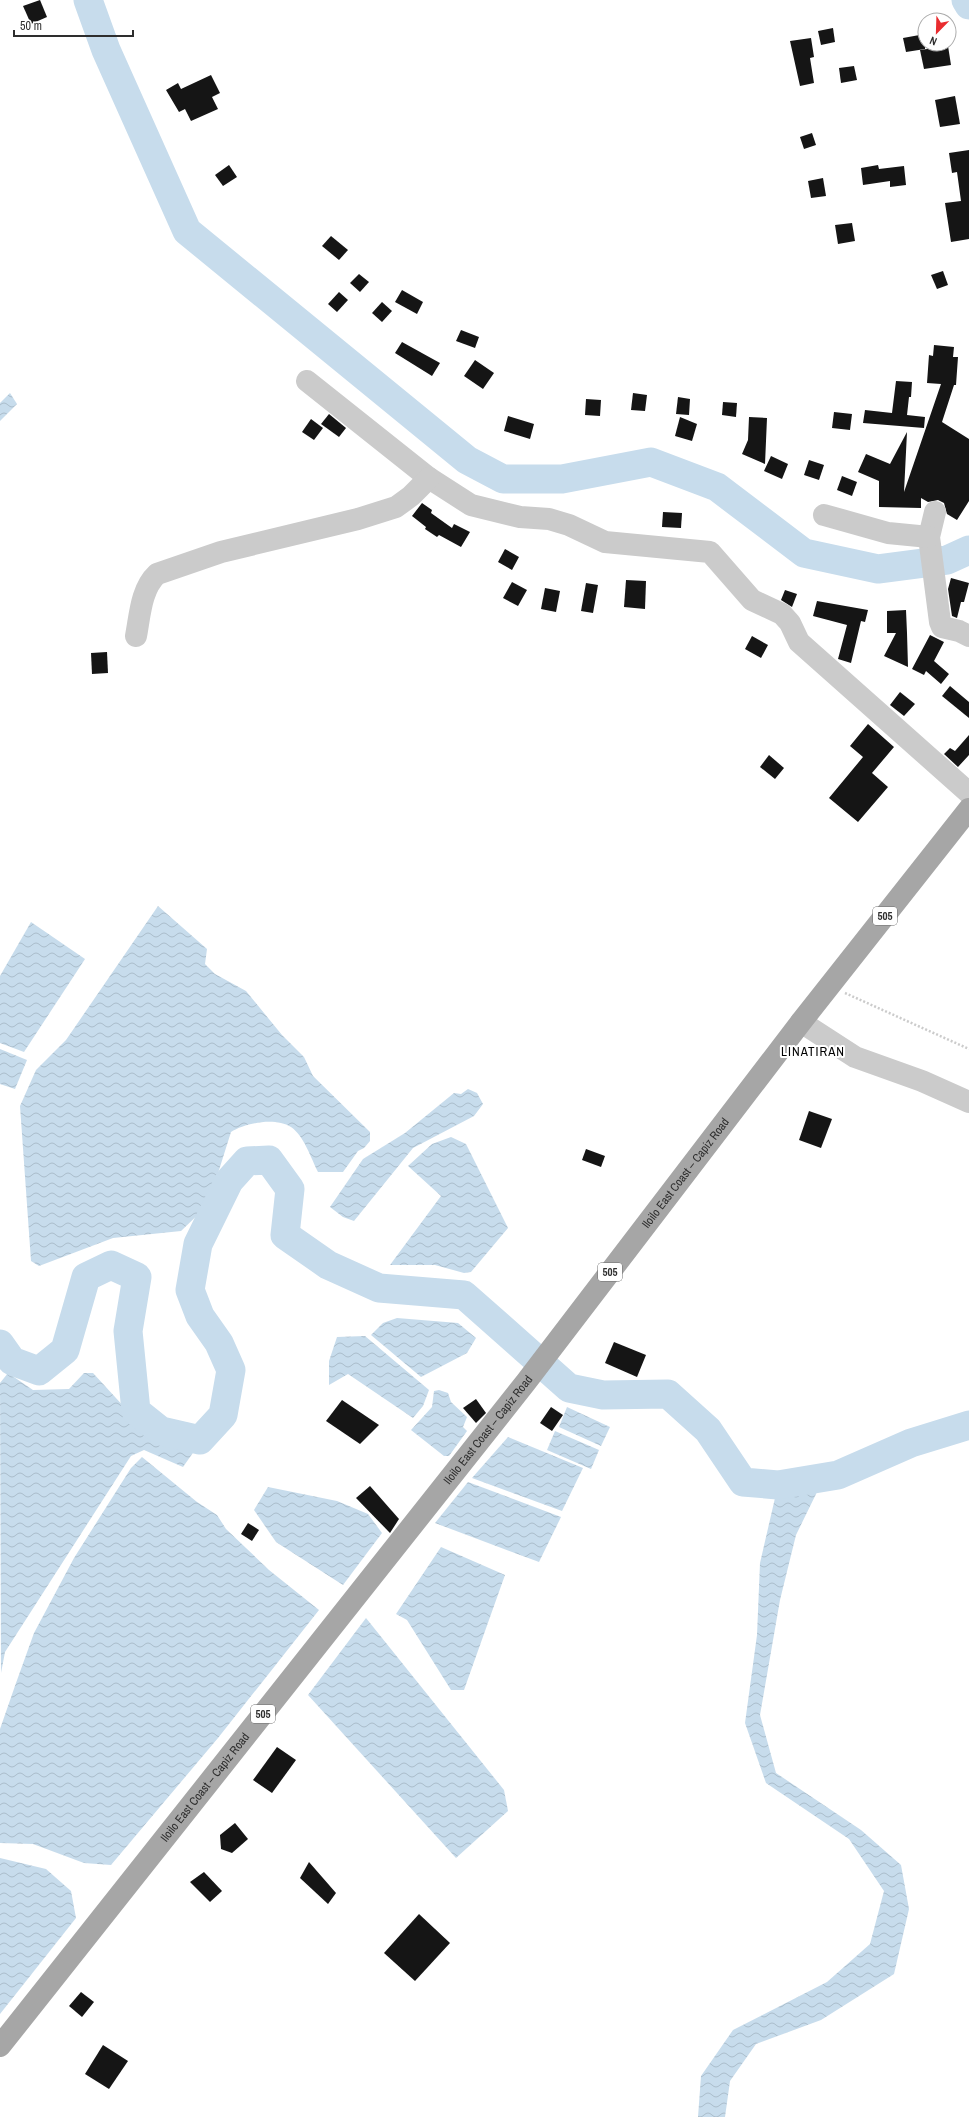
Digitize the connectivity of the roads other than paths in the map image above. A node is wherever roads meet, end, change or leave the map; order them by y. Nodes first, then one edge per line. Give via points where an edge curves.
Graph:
1 (307, 381) dead end
2 (429, 478) junction
3 (935, 512) dead end
4 (824, 515) dead end
5 (930, 547) junction
6 (136, 636) dead end
7 (969, 636) edge
8 (969, 793) edge
9 (969, 809) edge
10 (801, 1022) junction
11 (969, 1102) edge
12 (0, 2046) edge

1 - 2 street
2 - 6 street via 396,507 358,519 221,552 157,574 145,590
2 - 8 street via 471,505 520,517 549,519 569,525 605,542 710,552 752,600 782,614 790,623 799,642
3 - 5 street
4 - 5 street
5 - 7 street via 942,628
9 - 10 main road, Iloilo East Coast – Capiz Road / 505
10 - 11 street via 856,1057 922,1081
10 - 12 main road, Iloilo East Coast – Capiz Road / 505 via 526,1382

